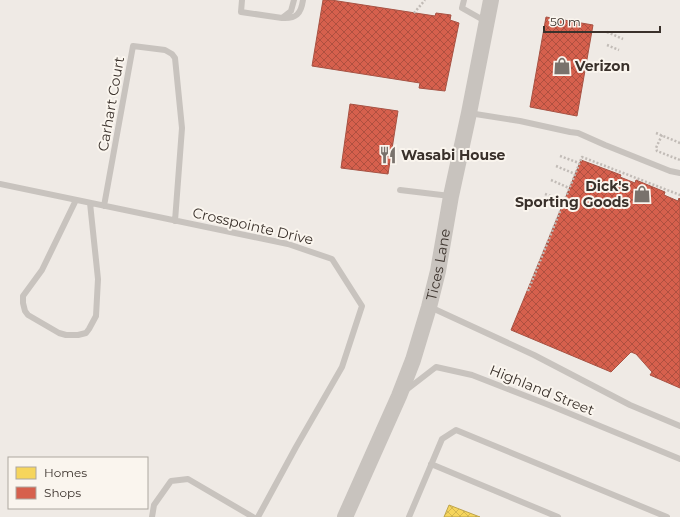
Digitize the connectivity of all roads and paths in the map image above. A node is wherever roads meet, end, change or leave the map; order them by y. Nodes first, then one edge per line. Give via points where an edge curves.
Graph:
1 (242, 0) edge
2 (294, 0) edge
3 (303, 0) edge
4 (425, 0) edge
5 (464, 0) edge
6 (491, 0) edge
7 (414, 13) dead end
8 (282, 18) junction
9 (487, 22) junction
10 (607, 32) dead end
11 (623, 39) dead end
12 (607, 45) dead end
13 (619, 50) dead end
14 (469, 114) junction
15 (656, 134) dead end
16 (662, 136) junction
17 (680, 143) edge
18 (560, 156) dead end
19 (680, 160) edge
20 (579, 163) junction
21 (556, 166) dead end
22 (680, 173) edge
23 (575, 174) junction
24 (551, 180) dead end
25 (0, 184) edge
26 (569, 188) junction
27 (400, 190) dead end
28 (545, 194) dead end
29 (680, 195) edge
30 (451, 196) junction
31 (76, 200) junction
32 (564, 201) junction
33 (90, 203) junction
34 (104, 206) junction
35 (175, 221) junction
36 (528, 291) dead end
37 (429, 307) junction
38 (399, 396) junction
39 (680, 426) edge
40 (680, 459) edge
41 (432, 464) junction
42 (152, 517) edge
43 (253, 517) edge
44 (258, 517) edge
45 (345, 517) edge
46 (409, 517) edge
47 (558, 517) edge
48 (667, 517) edge

1 - 8 lane via 241,12
2 - 8 lane via 291,11
3 - 8 lane via 302,8 297,15
4 - 7 path
5 - 9 lane via 462,8
6 - 9 street, Tices Lane
9 - 14 street, Tices Lane
10 - 11 path
12 - 13 path
14 - 22 lane via 578,133
14 - 30 street, Tices Lane
15 - 16 path
16 - 17 path
16 - 19 path via 657,151
18 - 20 path
20 - 23 path
20 - 29 path via 582,157
21 - 23 path
23 - 26 path
24 - 26 path
25 - 31 lane, Crosspointe Drive
26 - 32 path
27 - 30 lane
28 - 32 path
30 - 37 street, Tices Lane
31 - 33 lane, Crosspointe Drive
31 - 33 lane via 42,270 23,296 22,303 28,315 66,335 86,333 96,316 98,279
32 - 36 path
33 - 34 lane, Crosspointe Drive
34 - 35 lane, Crosspointe Drive
34 - 35 lane, Carhart Court via 134,46 165,50 175,58 182,128
35 - 44 lane, Crosspointe Drive via 288,244 332,259 362,306 342,367
37 - 38 street, Tices Lane
37 - 39 lane via 534,355 630,405
38 - 40 lane, Highland Street via 436,367 472,375
38 - 45 street, Tices Lane
41 - 46 lane
41 - 47 lane
41 - 48 lane via 442,439 456,430
42 - 43 lane via 154,505 171,481 188,479

